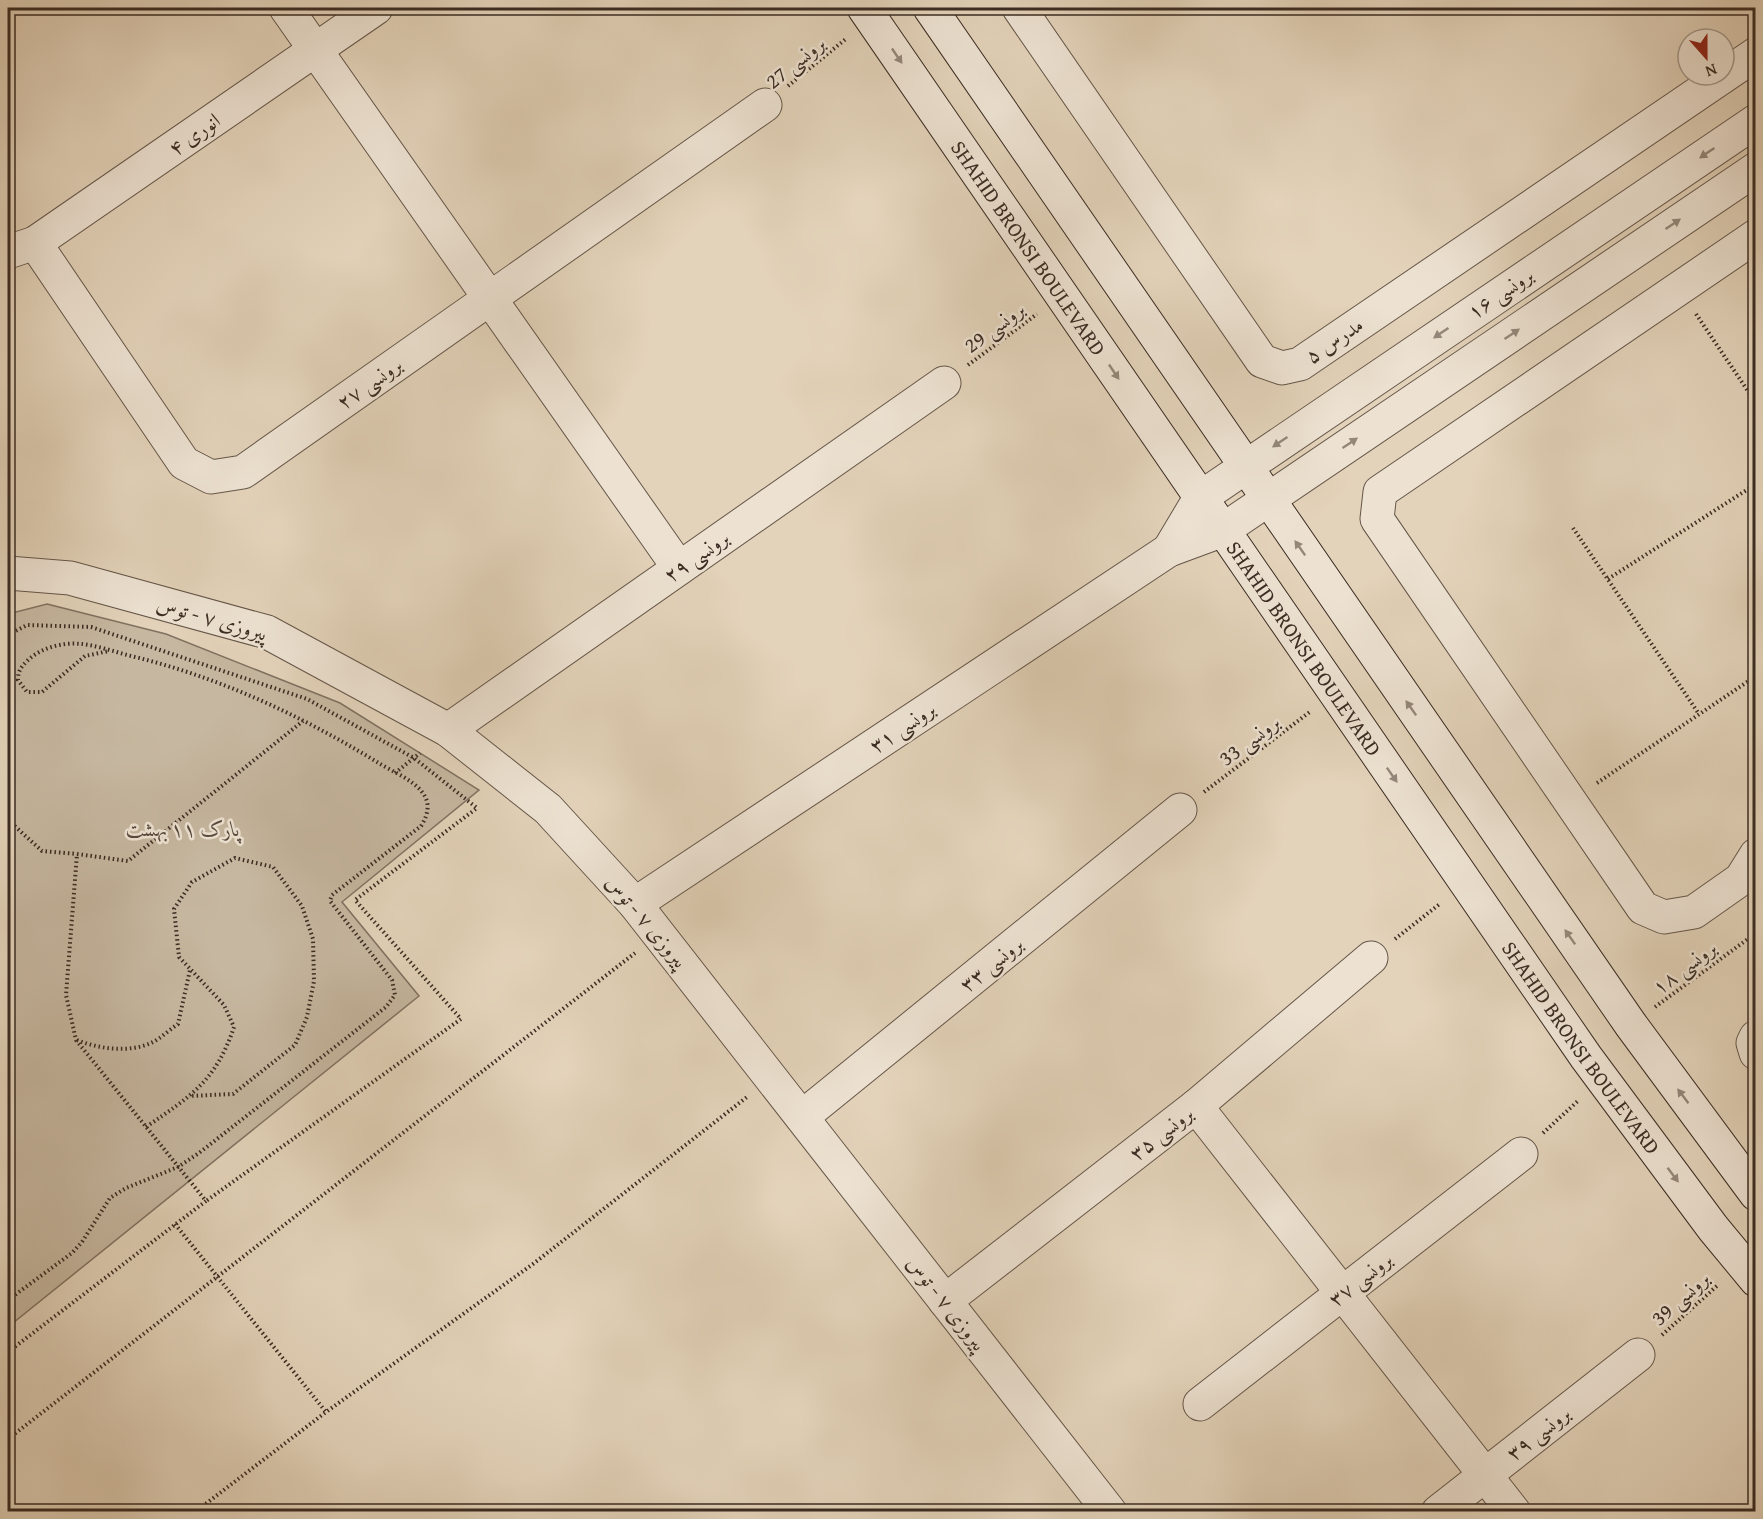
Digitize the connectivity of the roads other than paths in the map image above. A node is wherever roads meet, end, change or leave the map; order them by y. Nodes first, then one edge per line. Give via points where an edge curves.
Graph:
1 (286, 8) edge
2 (376, 8) edge
3 (930, 8) edge
4 (1019, 8) edge
5 (868, 13) edge
6 (315, 49) junction
7 (1755, 54) edge
8 (765, 105) road end
9 (1755, 121) edge
10 (1755, 169) edge
11 (1755, 236) edge
12 (21, 248) edge
13 (489, 297) junction
14 (944, 383) road end
15 (1244, 466) junction
16 (1200, 498) junction
17 (1267, 499) junction
18 (1223, 530) junction
19 (1169, 550) junction
20 (679, 568) junction
21 (8, 573) edge
22 (448, 730) junction
23 (1180, 810) road end
24 (1755, 855) edge
25 (635, 904) junction
26 (1371, 958) road end
27 (1755, 1037) edge
28 (1755, 1053) edge
29 (1196, 1106) junction
30 (802, 1118) junction
31 (1521, 1154) road end
32 (1755, 1194) edge
33 (1749, 1272) edge
34 (1343, 1293) junction
35 (945, 1301) junction
36 (1638, 1355) road end
37 (1200, 1404) dead end
38 (1485, 1474) junction
39 (1110, 1512) edge
40 (1438, 1512) edge
41 (1514, 1512) edge

1 - 6 street
2 - 6 street, انوری ۴
3 - 15 street
4 - 7 street, مدرس ۵ via 1262,361 1282,368 1300,364
5 -> 16 street, SHAHID BRONSI BOULEVARD
6 - 12 street, انوری ۴
6 - 13 street
8 - 13 street, برونسی ۲۷
9 -> 15 street, برونسی ۱۶
17 -> 10 street, برونسی ۱۶
11 - 24 street via 1380,492 1377,519 1643,908 1664,917 1694,912 1741,879
12 - 13 street, برونسی ۲۷ via 184,463 211,477 243,472
13 - 20 street
14 - 20 street, برونسی ۲۹
15 - 16 street, برونسی ۱۶
15 - 17 street
16 - 18 street, SHAHID BRONSI BOULEVARD
16 - 19 street, برونسی ۳۱
17 - 18 street, برونسی ۱۶
32 -> 17 street via 1631,1025
18 - 19 street, برونسی ۳۱
18 -> 33 street, SHAHID BRONSI BOULEVARD via 1602,1079
19 - 25 street, برونسی ۳۱
20 - 22 street, برونسی ۲۹
21 - 22 street, پیروزی ۷ - توس via 70,578 267,632
22 - 25 street, پیروزی ۷ - توس via 548,809
23 - 30 street, برونسی ۳۳
25 - 30 street, پیروزی ۷ - توس
26 - 29 street, برونسی ۳۵
27 - 28 street
29 - 34 street
29 - 35 street, برونسی ۳۵
30 - 35 street, پیروزی ۷ - توس
31 - 34 street, برونسی ۳۷
34 - 37 street, برونسی ۳۷
34 - 38 street
35 - 39 street, پیروزی ۷ - توس
36 - 38 street, برونسی ۳۹
38 - 40 street, برونسی ۳۹
38 - 41 street

